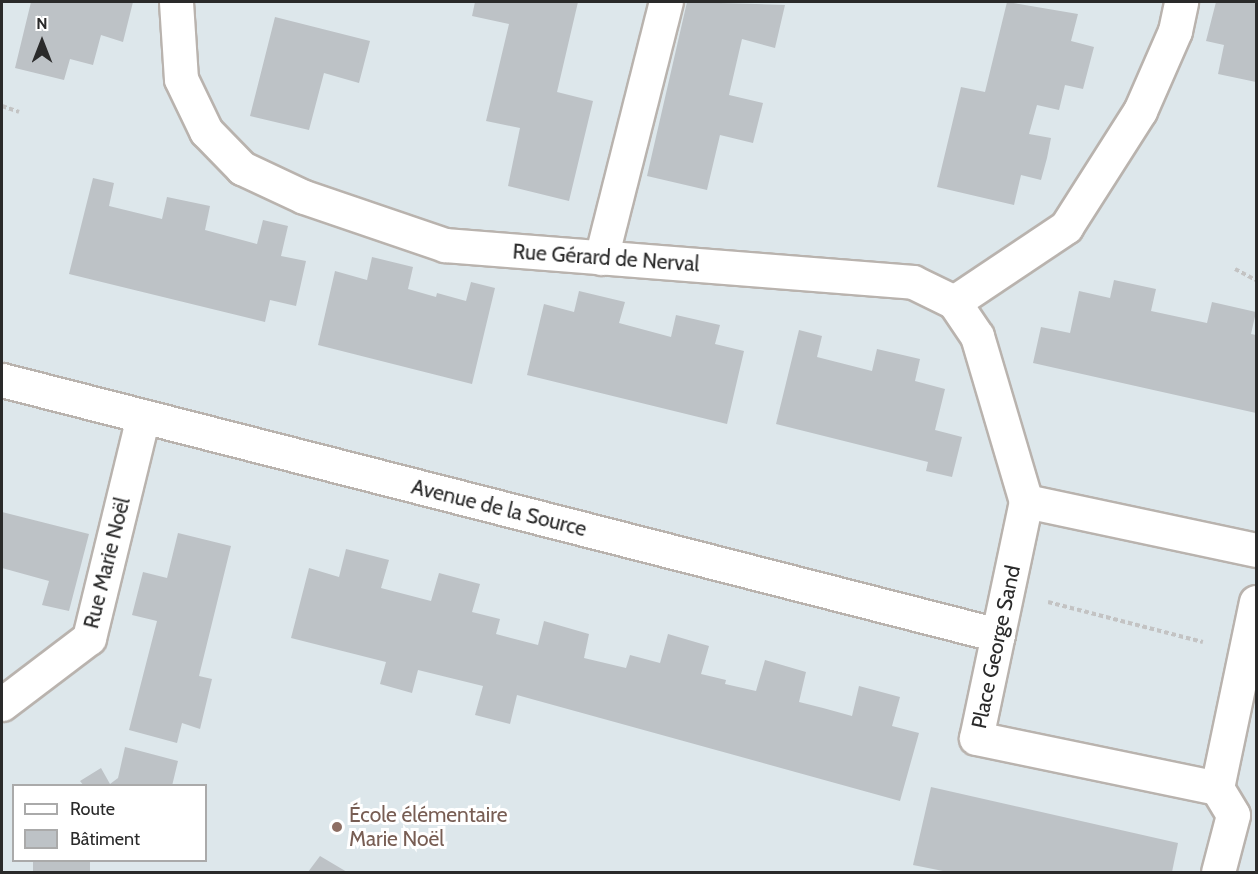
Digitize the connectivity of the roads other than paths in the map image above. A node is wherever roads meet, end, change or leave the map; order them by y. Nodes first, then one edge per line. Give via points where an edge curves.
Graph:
1 (176, 2) edge
2 (666, 2) edge
3 (1181, 2) edge
4 (601, 258) junction
5 (954, 302) junction
6 (2, 380) edge
7 (143, 417) junction
8 (1026, 501) junction
9 (1257, 550) edge
10 (1257, 602) edge
11 (998, 635) junction
12 (2, 704) edge
13 (1216, 788) junction
14 (1218, 873) edge

1 - 4 street, Rue Gérard de Nerval via 181,79 206,131 242,168 304,197 445,245
2 - 4 street
3 - 5 street via 1175,31 1140,111 1066,227
4 - 5 street, Rue Gérard de Nerval via 913,282
5 - 8 street, Rue Gérard de Nerval via 977,336
6 - 7 street, Avenue de la Source
7 - 11 street, Avenue de la Source
7 - 12 street, Rue Marie Noël via 88,638
8 - 9 street
8 - 11 street, Place George Sand
10 - 13 street
11 - 13 street, Place George Sand via 976,738
13 - 14 street via 1233,815

